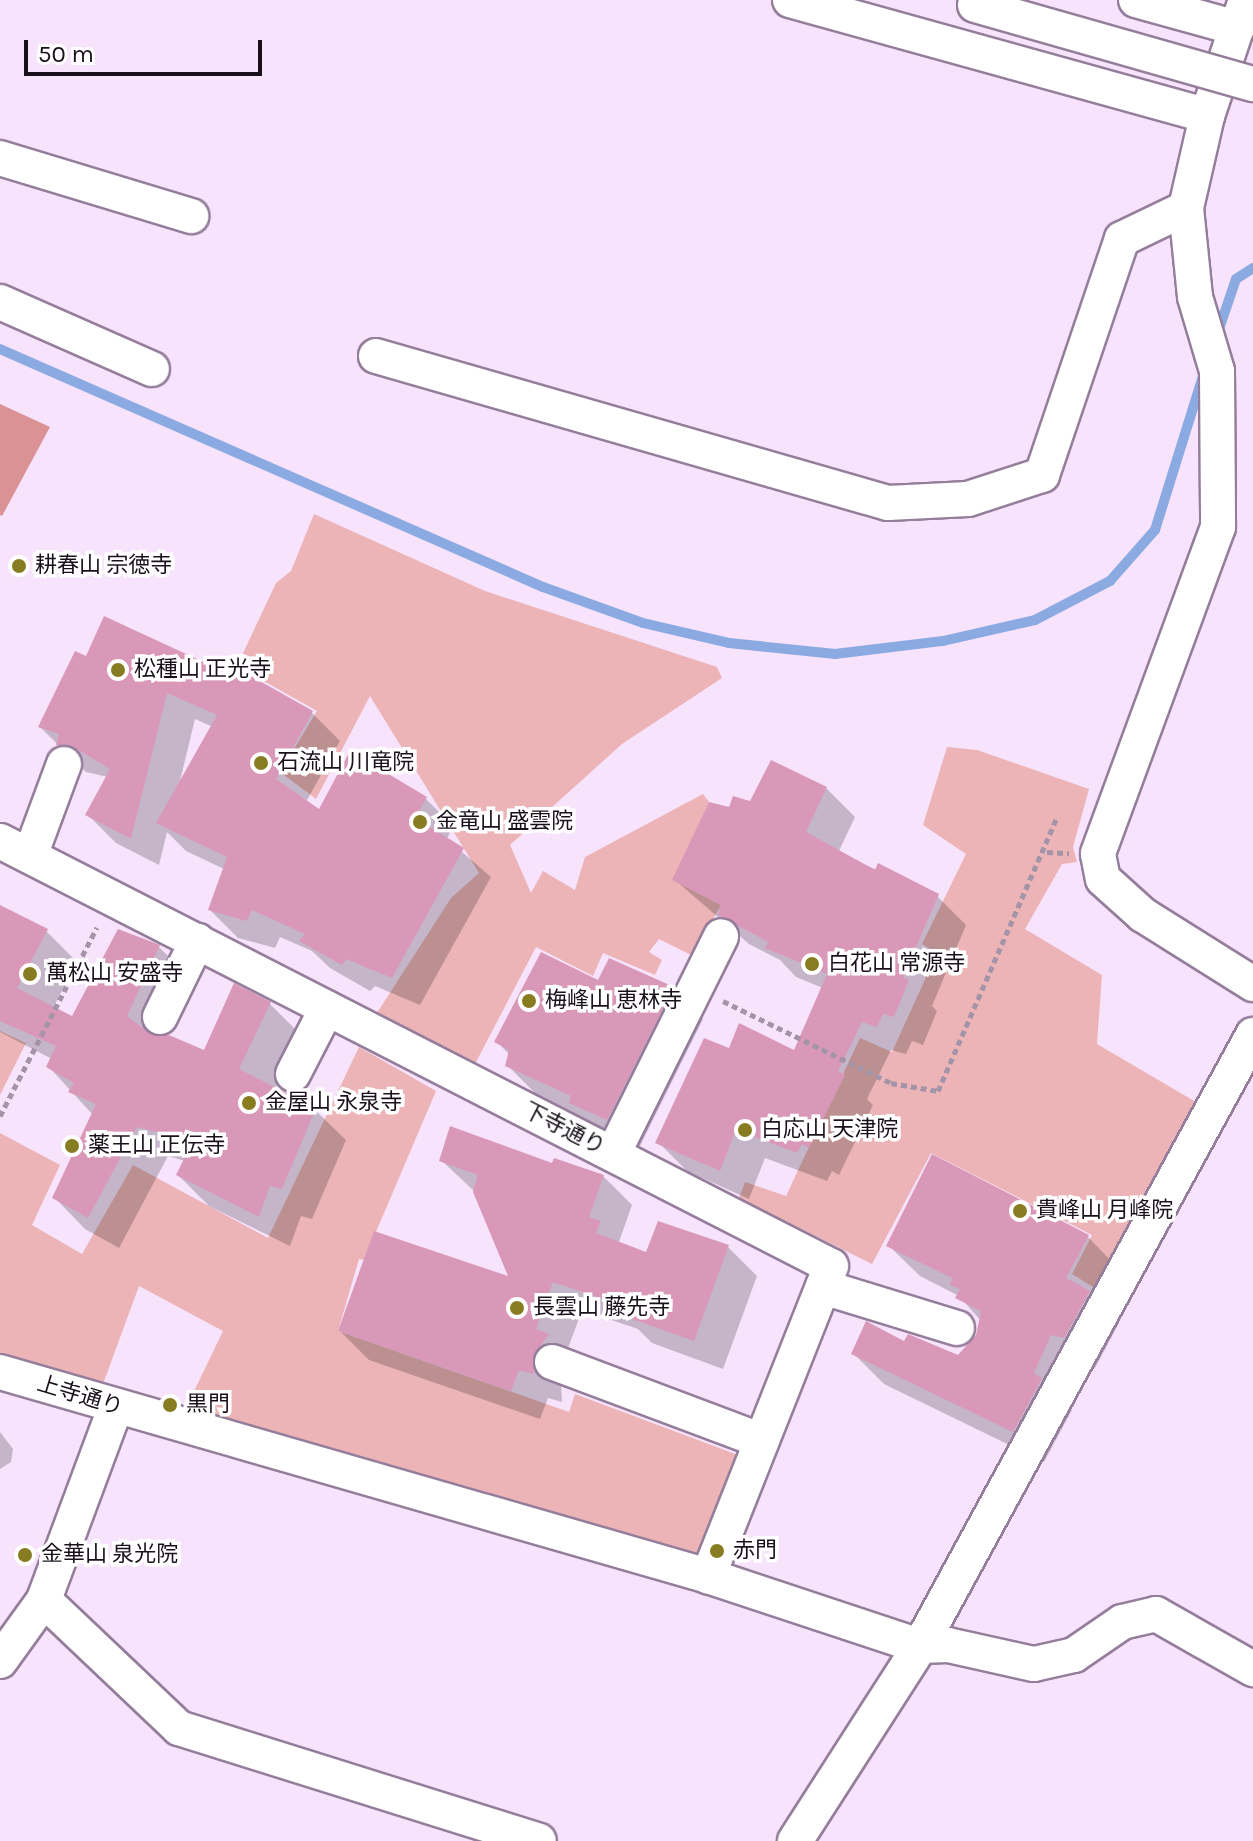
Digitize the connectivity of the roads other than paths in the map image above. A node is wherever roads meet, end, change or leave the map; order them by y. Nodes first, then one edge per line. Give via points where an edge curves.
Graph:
1 (790, 0) edge
2 (1136, 0) edge
3 (966, 3) edge
4 (1242, 14) edge
5 (1253, 84) edge
6 (1207, 116) junction
7 (0, 158) edge
8 (1186, 208) junction
9 (191, 216) dead end
10 (0, 302) edge
11 (376, 356) dead end
12 (152, 369) dead end
13 (64, 764) dead end
14 (0, 841) edge
15 (30, 856) junction
16 (721, 936) dead end
17 (197, 941) junction
18 (1253, 984) edge
19 (327, 1008) junction
20 (160, 1017) dead end
21 (1253, 1035) edge
22 (293, 1074) dead end
23 (613, 1154) junction
24 (823, 1287) junction
25 (957, 1328) dead end
26 (552, 1362) dead end
27 (0, 1372) edge
28 (116, 1406) junction
29 (762, 1441) junction
30 (708, 1576) junction
31 (44, 1600) junction
32 (920, 1646) junction
33 (0, 1661) edge
34 (1253, 1669) edge
35 (542, 1840) edge
36 (795, 1841) edge

1 - 6 street
2 - 4 street
3 - 5 street, bridge
4 - 6 street
6 - 8 street
7 - 9 street
8 - 11 street via 1122,239 1042,475 968,499 888,503
8 - 18 street via 1203,324 1217,371 1218,527 1098,854 1103,879 1143,915
10 - 12 street
13 - 15 street
14 - 15 street, 下寺通り
15 - 17 street, 下寺通り
16 - 23 street
17 - 19 street, 下寺通り
17 - 20 street
19 - 22 street
19 - 23 street, 下寺通り
21 - 32 street
23 - 24 street, 下寺通り via 831,1266
24 - 25 street
24 - 29 street
26 - 29 street
27 - 28 street, 上寺通り
28 - 30 street, 上寺通り
28 - 31 street
29 - 30 street
30 - 32 street, 上寺通り
31 - 33 street
31 - 35 street via 179,1728
32 - 34 street, 上寺通り via 948,1645 1034,1664 1074,1655 1122,1622 1156,1614
32 - 36 street

